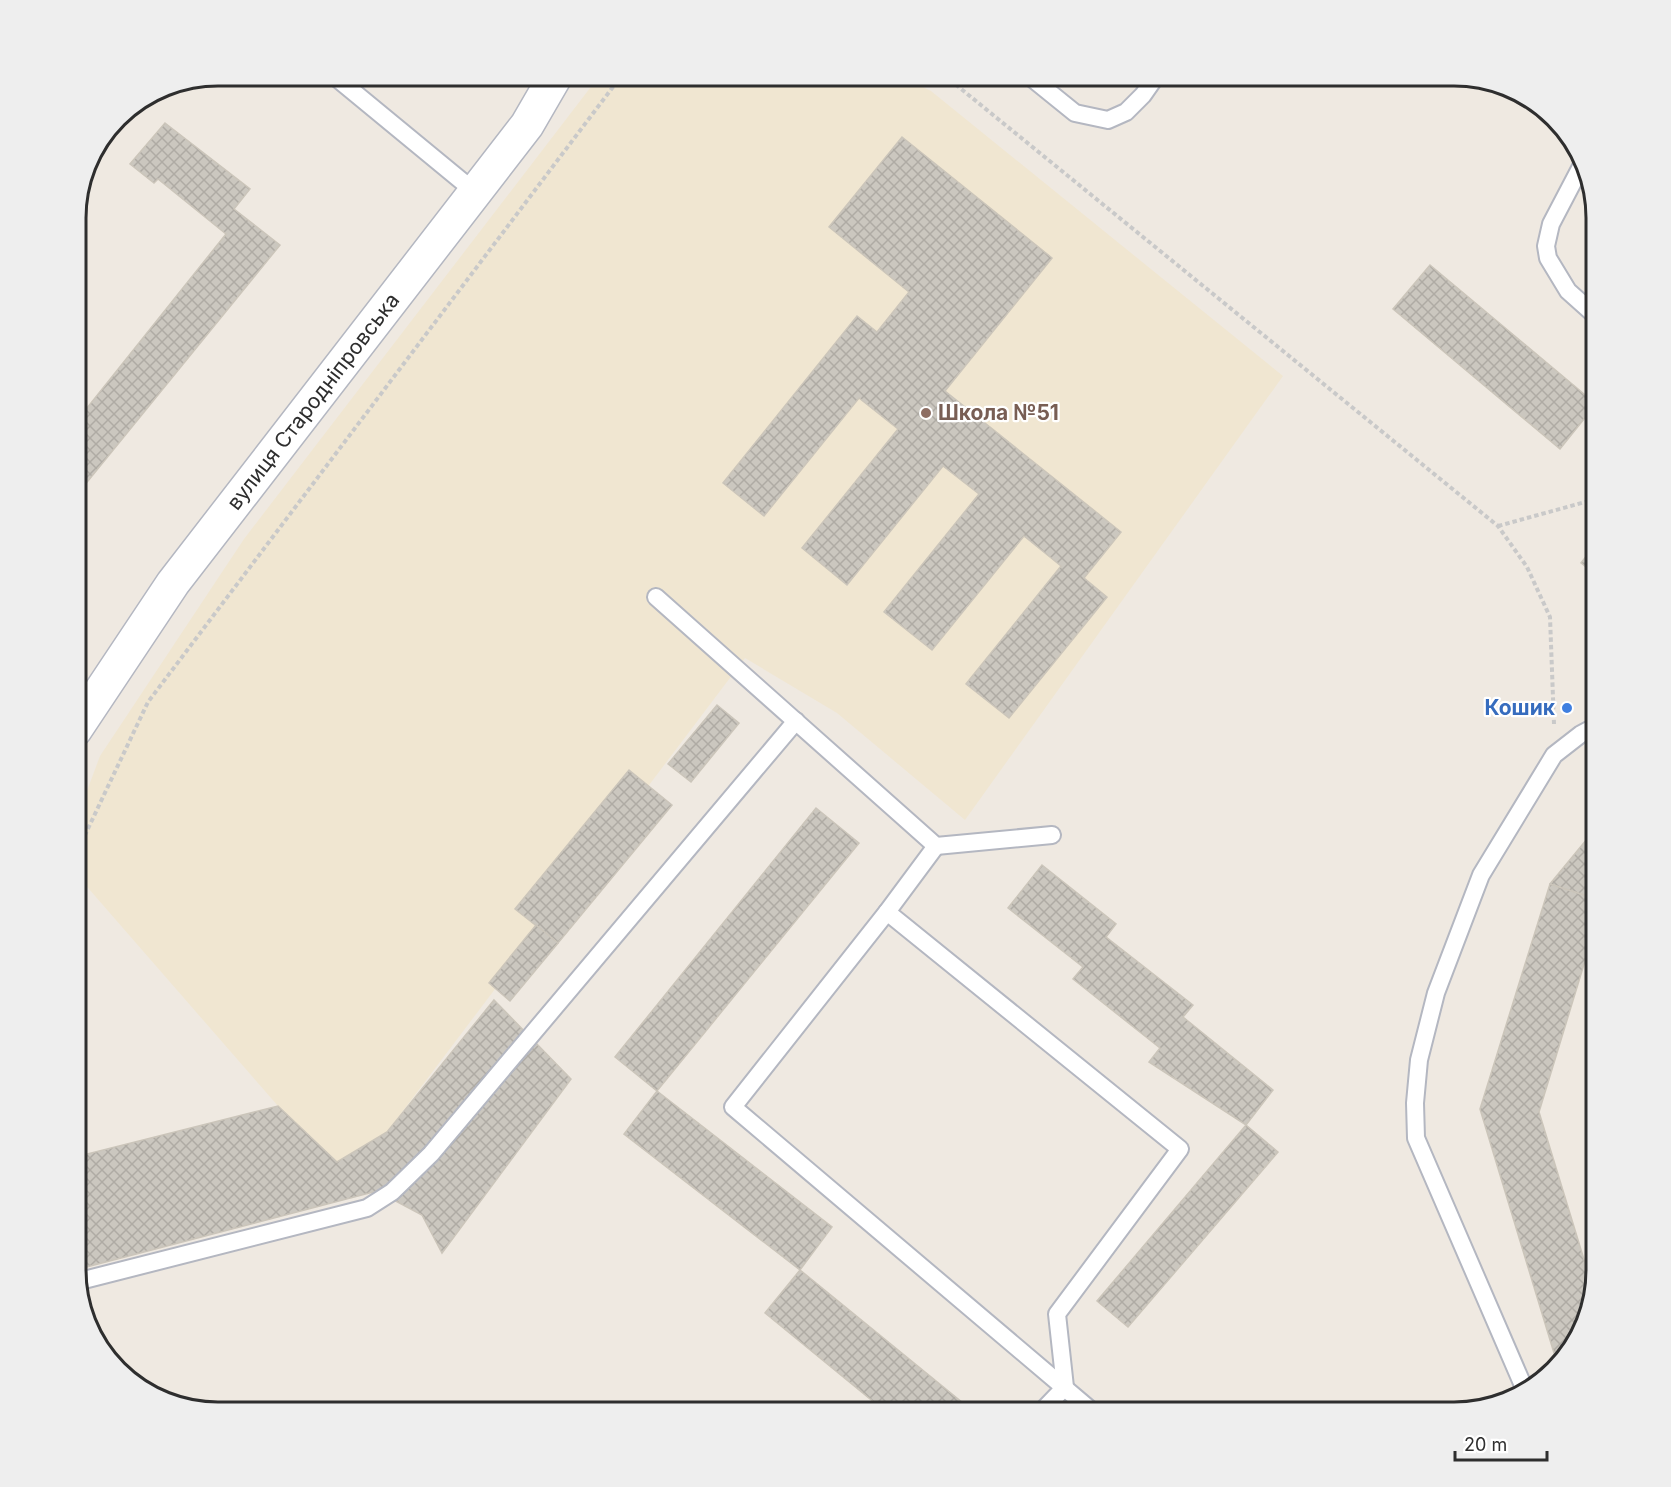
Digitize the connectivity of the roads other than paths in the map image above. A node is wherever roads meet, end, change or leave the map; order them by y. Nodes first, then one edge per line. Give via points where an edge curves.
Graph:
1 (345, 85) edge
2 (550, 85) edge
3 (1040, 85) edge
4 (1150, 85) edge
5 (1577, 174) edge
6 (475, 192) junction
7 (1585, 306) edge
8 (656, 597) dead end
9 (86, 714) edge
10 (796, 721) junction
11 (1585, 732) edge
12 (1052, 835) dead end
13 (936, 846) junction
14 (887, 912) junction
15 (86, 1279) edge
16 (1522, 1382) edge
17 (1065, 1386) junction
18 (1050, 1402) edge
19 (1082, 1402) edge

1 - 6 lane
2 - 6 street, вулиця Стародніпровська via 527,125
3 - 4 lane via 1075,113 1108,120 1126,112
5 - 7 lane via 1551,224 1546,246 1548,258 1568,291
6 - 9 street, вулиця Стародніпровська via 173,583
8 - 10 lane
10 - 13 lane
10 - 15 lane via 431,1154 392,1192 367,1208
11 - 16 lane via 1554,755 1481,875 1436,993 1419,1060 1416,1138
12 - 13 lane
13 - 14 lane
14 - 17 lane via 1180,1149 1057,1314
14 - 17 lane via 733,1107
17 - 18 lane
17 - 19 lane

